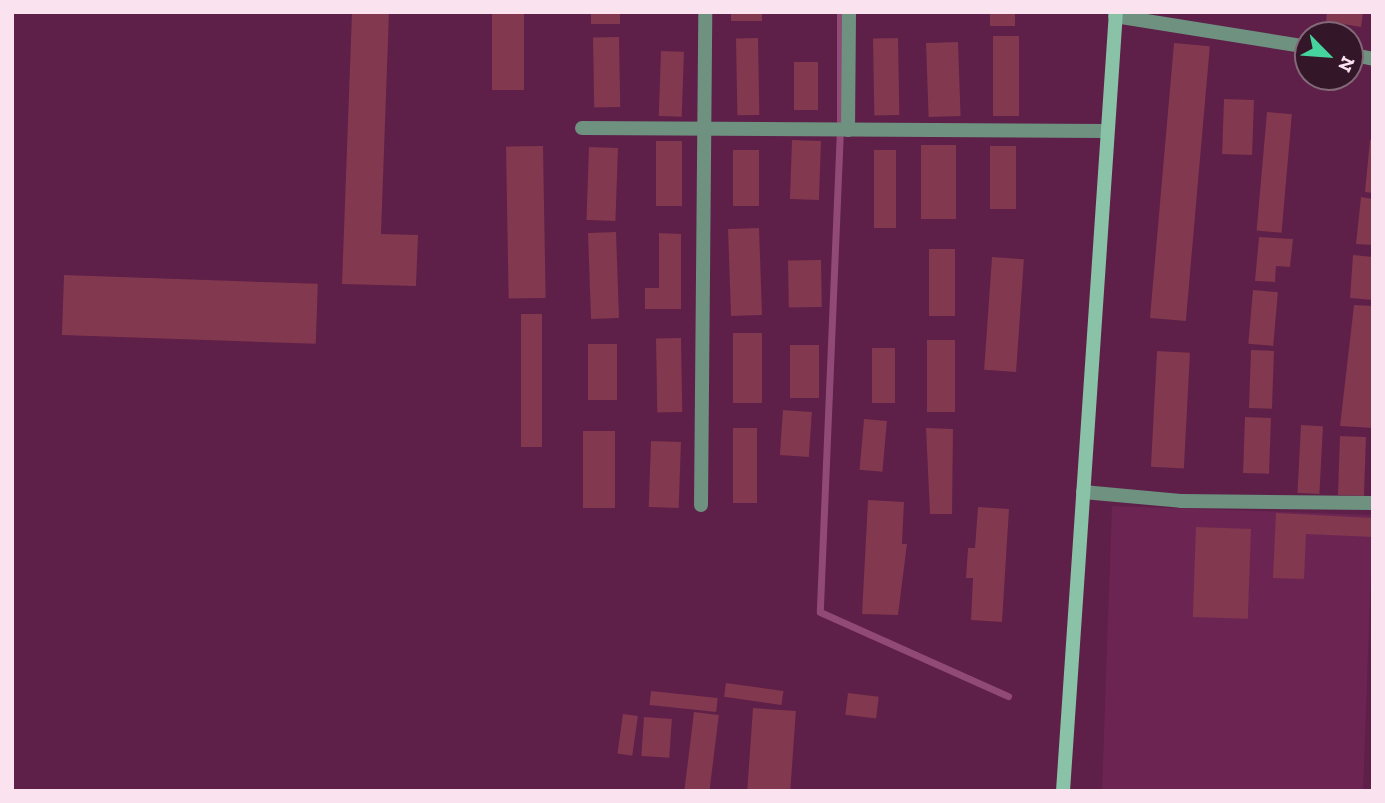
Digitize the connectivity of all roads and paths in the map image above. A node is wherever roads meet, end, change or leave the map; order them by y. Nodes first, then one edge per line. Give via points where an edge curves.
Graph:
1 (705, 12) edge
2 (849, 12) edge
3 (1116, 14) edge
4 (1294, 45) edge
5 (582, 128) dead end
6 (704, 130) junction
7 (848, 130) junction
8 (1106, 131) junction
9 (1083, 492) junction
10 (1373, 503) edge
11 (701, 505) dead end
12 (1063, 791) edge

1 - 6 street
2 - 7 street
3 - 4 street
3 - 8 main road
5 - 6 street
6 - 7 street
6 - 11 street
7 - 8 street
8 - 9 main road
9 - 10 street via 1181,500
9 - 12 main road

